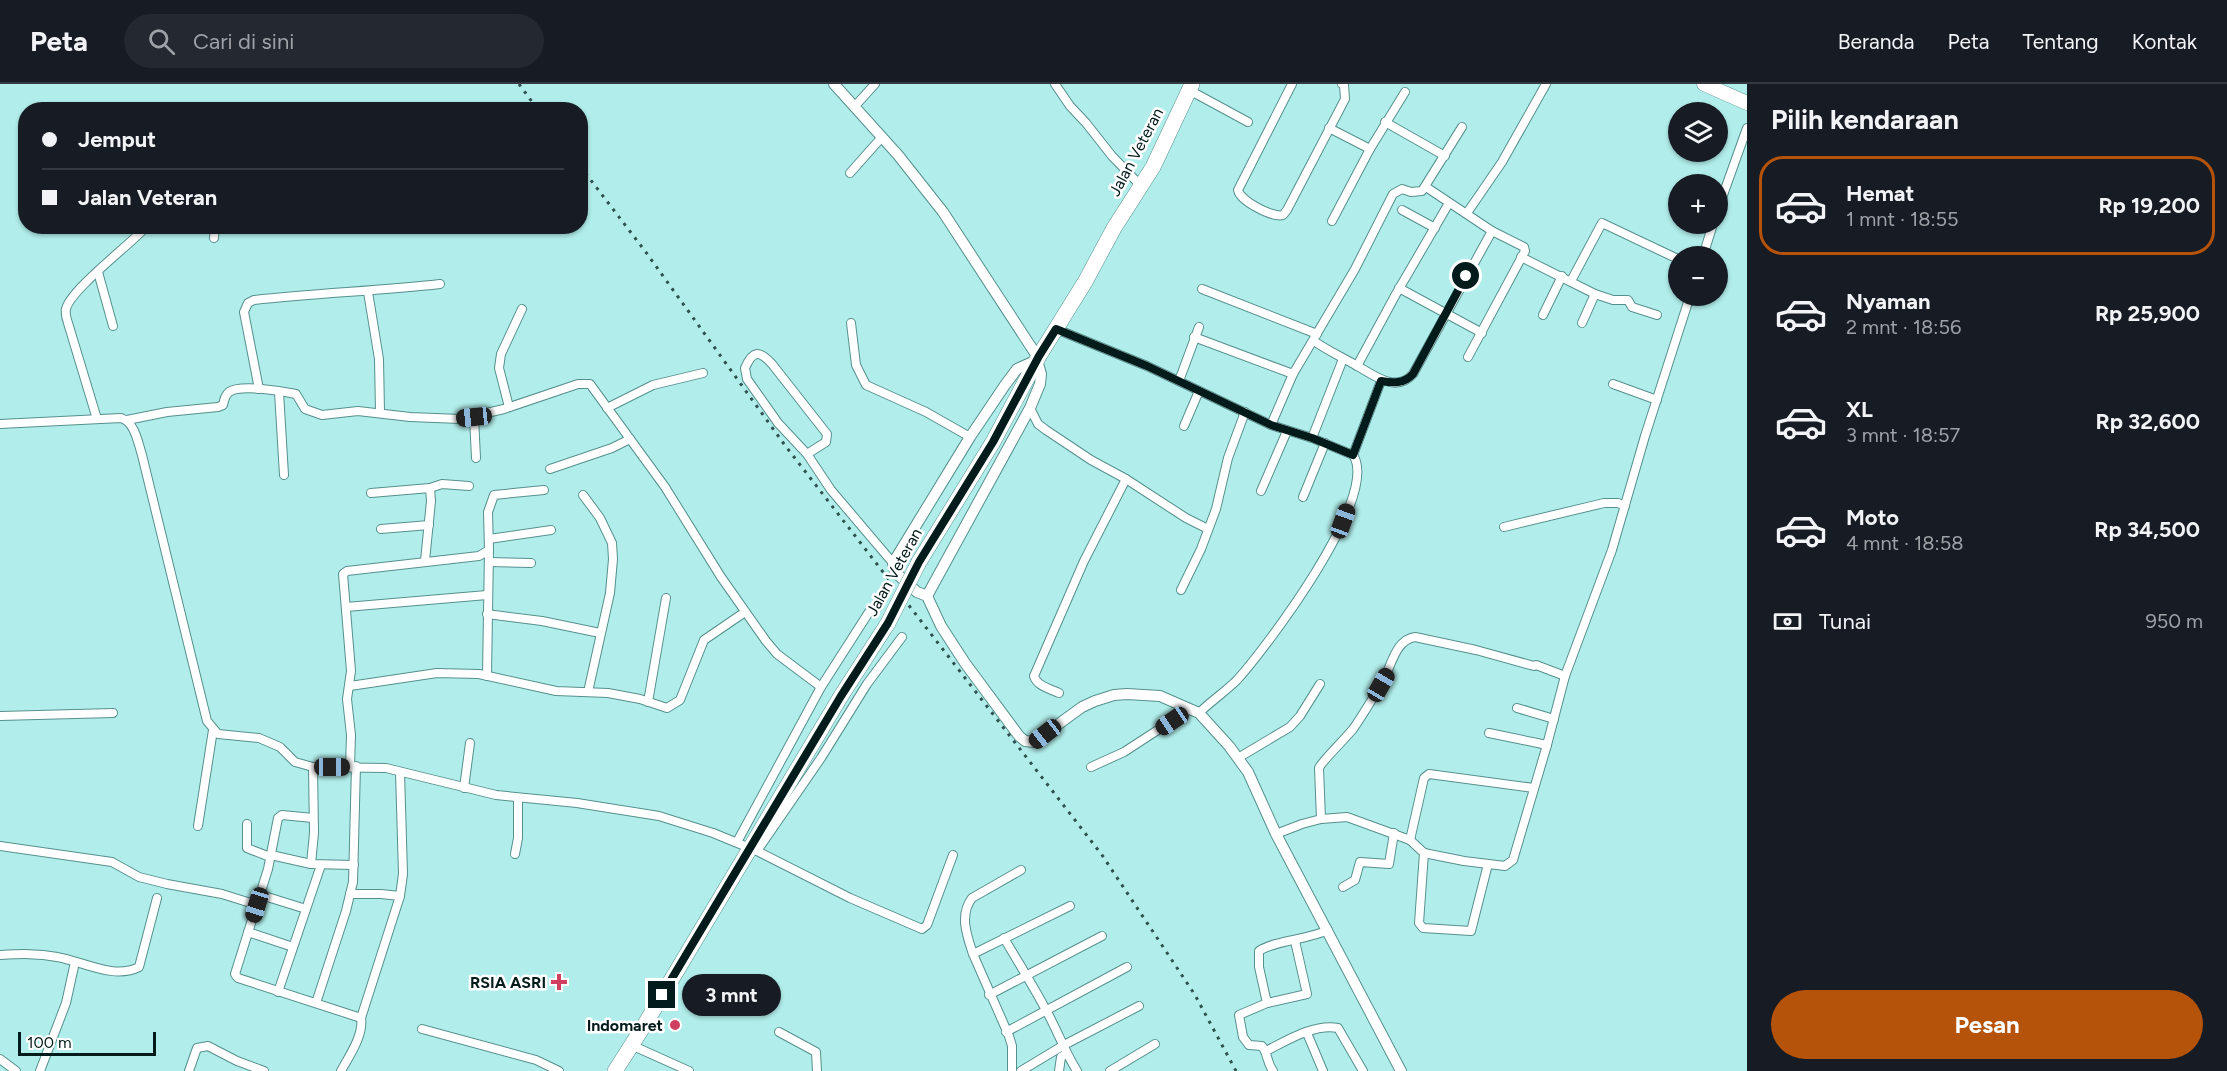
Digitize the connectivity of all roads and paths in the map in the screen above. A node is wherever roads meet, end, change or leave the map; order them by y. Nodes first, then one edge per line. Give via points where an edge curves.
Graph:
1 (834, 84) edge
2 (875, 84) edge
3 (1055, 84) edge
4 (1292, 84) edge
5 (1342, 84) edge
6 (1546, 84) edge
7 (1706, 84) edge
8 (1190, 87) edge
9 (1405, 92) dead end
10 (1747, 103) edge
11 (855, 106) junction
12 (1248, 123) dead end
13 (1385, 123) junction
14 (1329, 128) junction
15 (1462, 128) dead end
16 (1747, 128) edge
17 (882, 137) junction
18 (1370, 149) junction
19 (1445, 156) junction
20 (850, 173) dead end
21 (1728, 178) edge
22 (1141, 186) junction
23 (1426, 187) junction
24 (1449, 203) junction
25 (1402, 210) dead end
26 (1467, 213) junction
27 (1332, 221) dead end
28 (1435, 228) junction
29 (1492, 231) junction
30 (138, 234) edge
31 (214, 234) edge
32 (214, 238) dead end
33 (1668, 254) edge
34 (1521, 256) junction
35 (98, 272) junction
36 (1562, 276) junction
37 (1571, 281) junction
38 (440, 284) dead end
39 (1399, 288) junction
40 (1202, 289) dead end
41 (368, 292) junction
42 (1595, 294) junction
43 (1687, 306) edge
44 (522, 309) dead end
45 (1446, 314) junction
46 (1543, 315) dead end
47 (1657, 315) dead end
48 (851, 323) dead end
49 (1582, 323) dead end
50 (113, 326) dead end
51 (1199, 327) dead end
52 (1056, 329) junction
53 (1482, 333) junction
54 (1194, 337) junction
55 (1315, 338) junction
56 (1468, 357) dead end
57 (1343, 359) junction
58 (1037, 360) junction
59 (1357, 366) junction
60 (703, 373) dead end
61 (1293, 374) junction
62 (1179, 381) junction
63 (1381, 381) junction
64 (1613, 384) dead end
65 (260, 389) junction
66 (1199, 391) junction
67 (279, 392) junction
68 (1657, 400) junction
69 (508, 407) junction
70 (609, 407) junction
71 (1029, 408) junction
72 (380, 412) junction
73 (1245, 412) junction
74 (474, 417) junction
75 (97, 419) junction
76 (127, 420) junction
77 (0, 424) edge
78 (1271, 425) junction
79 (1185, 426) dead end
80 (1287, 430) junction
81 (970, 437) junction
82 (1312, 438) junction
83 (630, 439) junction
84 (1325, 443) junction
85 (807, 454) junction
86 (1353, 455) junction
87 (477, 458) dead end
88 (550, 469) dead end
89 (284, 476) dead end
90 (1126, 479) junction
91 (469, 486) dead end
92 (430, 488) junction
93 (544, 490) dead end
94 (1261, 491) dead end
95 (371, 493) dead end
96 (583, 495) dead end
97 (1303, 497) dead end
98 (1625, 506) junction
99 (429, 525) junction
100 (1504, 527) dead end
101 (1208, 529) junction
102 (381, 530) dead end
103 (551, 530) dead end
104 (489, 539) junction
105 (489, 550) junction
106 (425, 561) junction
107 (489, 562) junction
108 (892, 562) junction
109 (531, 563) dead end
110 (1181, 590) dead end
111 (487, 595) junction
112 (927, 596) junction
113 (666, 598) dead end
114 (346, 608) junction
115 (745, 612) junction
116 (869, 612) dead end
117 (487, 614) junction
118 (600, 633) junction
119 (902, 637) dead end
120 (1565, 675) junction
121 (487, 676) junction
122 (1320, 684) dead end
123 (350, 686) junction
124 (822, 687) junction
125 (588, 692) junction
126 (1059, 693) dead end
127 (648, 702) junction
128 (1517, 708) dead end
129 (1195, 711) junction
130 (113, 713) dead end
131 (0, 716) edge
132 (1554, 719) junction
133 (213, 730) junction
134 (1489, 733) dead end
135 (471, 743) dead end
136 (1547, 745) junction
137 (1238, 758) junction
138 (353, 766) junction
139 (313, 767) junction
140 (1091, 767) dead end
141 (400, 772) junction
142 (464, 788) junction
143 (1534, 788) junction
144 (518, 798) junction
145 (313, 818) junction
146 (1322, 819) junction
147 (247, 824) dead end
148 (198, 826) dead end
149 (1394, 833) junction
150 (1276, 834) junction
151 (1410, 840) junction
152 (0, 846) edge
153 (748, 847) junction
154 (1424, 853) junction
155 (515, 854) dead end
156 (953, 855) dead end
157 (271, 856) junction
158 (310, 864) junction
159 (1488, 864) junction
160 (321, 865) junction
161 (354, 865) junction
162 (1021, 870) dead end
163 (1343, 887) dead end
164 (350, 894) junction
165 (261, 895) junction
166 (400, 896) junction
167 (157, 898) dead end
168 (257, 905) junction
169 (1070, 906) dead end
170 (306, 909) junction
171 (1328, 930) junction
172 (248, 932) junction
173 (1102, 936) dead end
174 (1004, 938) junction
175 (1295, 941) junction
176 (293, 947) junction
177 (973, 954) junction
178 (0, 955) edge
179 (75, 962) junction
180 (1127, 967) dead end
181 (1026, 977) junction
182 (278, 992) junction
183 (989, 995) junction
184 (316, 1003) junction
185 (1267, 1003) junction
186 (1139, 1006) dead end
187 (1047, 1010) junction
188 (361, 1018) junction
189 (422, 1029) dead end
190 (779, 1032) dead end
191 (1006, 1032) junction
192 (1307, 1033) junction
193 (1155, 1044) dead end
194 (631, 1045) junction
195 (1064, 1045) junction
196 (1266, 1051) junction
197 (1066, 1054) junction
198 (0, 1059) edge
199 (15, 1071) edge
200 (40, 1071) edge
201 (189, 1071) edge
202 (264, 1071) edge
203 (341, 1071) edge
204 (559, 1071) edge
205 (615, 1071) edge
206 (689, 1071) edge
207 (817, 1071) edge
208 (1012, 1071) edge
209 (1021, 1071) edge
210 (1059, 1071) edge
211 (1077, 1071) edge
212 (1110, 1071) edge
213 (1274, 1071) edge
214 (1323, 1071) edge
215 (1363, 1071) edge
216 (1401, 1071) edge

1 - 11 street
2 - 11 street
3 - 22 street
4 - 14 street via 1238,190 1240,197 1277,216 1283,215
5 - 14 street via 1345,99
6 - 26 street via 1502,162
7 - 10 main road
8 - 12 street
8 - 22 highway, Jalan Veteran
9 - 13 street
11 - 17 street
13 - 18 street
13 - 19 street
14 - 18 street
15 - 19 street
16 - 21 street
17 - 20 street
17 - 58 street via 943,212
18 - 27 street
19 - 23 street
22 - 52 highway, Jalan Veteran
23 - 24 street
23 - 55 street via 1422,191 1402,189 1393,194
24 - 26 street
24 - 28 street
25 - 28 street
26 - 29 street
28 - 39 street
29 - 34 street via 1524,247
29 - 45 street
30 - 35 street
31 - 32 street
33 - 37 street via 1602,223
34 - 36 street
34 - 53 street
35 - 50 street
35 - 75 street via 66,309
36 - 37 street
36 - 46 street
37 - 42 street
38 - 41 street
39 - 45 street
39 - 59 street
40 - 55 street
41 - 65 street via 248,303 244,312
41 - 72 street via 379,359
42 - 47 street via 1629,300 1632,307
42 - 49 street
43 - 68 street
44 - 69 street via 501,354 499,368
45 - 53 street
45 - 63 street via 1407,380
48 - 81 street via 856,365 866,385
51 - 54 street
52 - 58 highway, Jalan Veteran
52 - 62 street
53 - 56 street
54 - 61 street
54 - 62 street
55 - 57 street
55 - 61 street
57 - 59 street
57 - 82 street
58 - 71 street via 1040,384
58 - 81 street via 1017,369
58 - 153 highway, Jalan Veteran, bridge via 993,442 919,562 888,623
59 - 63 street
60 - 70 street via 644,389
61 - 78 street
62 - 66 street
63 - 86 street
64 - 68 street
65 - 67 street
65 - 76 street via 230,392 218,407
66 - 73 street
66 - 79 street
67 - 72 street via 296,394 305,409 322,415
67 - 89 street
68 - 98 street
69 - 70 street via 584,382
69 - 74 street
70 - 83 street
71 - 90 street via 1046,430
71 - 112 street
72 - 74 street via 410,417
73 - 78 street
73 - 101 street
74 - 87 street
75 - 76 street
75 - 77 street
76 - 133 street via 142,455 207,721
78 - 80 street
80 - 82 street
80 - 94 street
81 - 108 street
82 - 84 street
83 - 88 street
83 - 115 street
84 - 86 street
84 - 97 street
85 - 85 street via 825,442 827,434 772,364 762,354 752,355 745,368 747,379 778,423
85 - 108 street via 831,490
86 - 129 street via 1357,474 1352,497 1321,564 1256,657 1231,686
90 - 101 street
90 - 126 street via 1084,561 1034,676 1042,686
91 - 92 street via 442,484
92 - 95 street
92 - 99 street
93 - 104 street via 494,495 488,512
96 - 118 street via 612,543 613,574
98 - 100 street via 1604,503
98 - 120 street
99 - 102 street
99 - 106 street
101 - 110 street
103 - 104 street
104 - 105 street
105 - 106 street via 464,559
105 - 107 street
106 - 114 street via 345,572
107 - 109 street
107 - 111 street
108 - 112 street via 896,572 916,592
111 - 114 street
111 - 117 street
112 - 129 street via 965,663 1025,741 1034,742 1082,707 1114,695 1153,695
113 - 127 street
114 - 123 street
115 - 124 street via 777,654
115 - 127 street via 704,640 680,700 667,708
116 - 124 street
117 - 118 street
117 - 121 street
118 - 125 street
119 - 153 street via 867,684 822,758
120 - 132 street
120 - 146 street via 1476,650 1415,637 1407,639 1400,644 1389,672 1355,726 1321,763
121 - 123 street via 437,673
121 - 125 street via 542,688
122 - 137 street via 1290,727
123 - 138 street via 347,699
124 - 153 street
125 - 127 street
128 - 132 street
129 - 137 street via 1212,725
129 - 140 street
130 - 131 street
132 - 136 street
133 - 139 street via 225,736 259,738 279,747 295,762
133 - 148 street
134 - 136 street
135 - 142 street
136 - 143 street
137 - 150 street
138 - 139 street
138 - 141 street
138 - 161 street
139 - 145 street
141 - 142 street
141 - 166 street
142 - 144 street
143 - 151 street via 1429,774 1424,778
143 - 159 street via 1513,860 1504,866
144 - 153 street via 647,813
144 - 155 street
145 - 157 street via 278,818
145 - 158 street
146 - 149 street via 1347,818
146 - 150 street
147 - 157 street via 247,849
149 - 151 street
149 - 163 street via 1389,865 1360,862 1355,880
150 - 171 street
151 - 154 street
152 - 168 street via 112,862 139,877
153 - 156 street via 849,898 922,929 927,925
153 - 194 highway, Jalan Veteran
154 - 159 street
154 - 159 street via 1419,923 1423,928 1472,930
157 - 158 street
157 - 165 street
158 - 160 street
160 - 161 street
160 - 170 street
161 - 164 street
162 - 177 street via 968,902 965,930
164 - 166 street
164 - 184 street
165 - 168 street
165 - 170 street
166 - 188 street
167 - 179 street via 139,967 116,972
168 - 172 street
169 - 174 street
170 - 176 street
171 - 175 street
171 - 216 street
172 - 176 street
172 - 182 street via 235,974
173 - 181 street
174 - 177 street
174 - 181 street
175 - 185 street via 1259,951 1258,967
175 - 185 street via 1307,994
176 - 182 street
177 - 183 street
178 - 179 street via 28,953
179 - 200 street via 66,1003
180 - 187 street
181 - 183 street
181 - 187 street
182 - 184 street
183 - 191 street
184 - 188 street
185 - 196 street via 1243,1012 1238,1019 1248,1045 1262,1046
186 - 195 street
187 - 191 street
187 - 195 street
188 - 203 street via 358,1038
189 - 204 street via 536,1060
190 - 207 street via 816,1052
191 - 208 street via 1012,1046
192 - 196 street
192 - 214 street
192 - 215 street via 1338,1028
193 - 212 street
194 - 205 highway, Jalan Veteran
194 - 206 street
195 - 197 street
195 - 209 street
196 - 213 street
197 - 210 street via 1061,1057
197 - 211 street
198 - 199 street
201 - 202 street via 197,1048 208,1046

